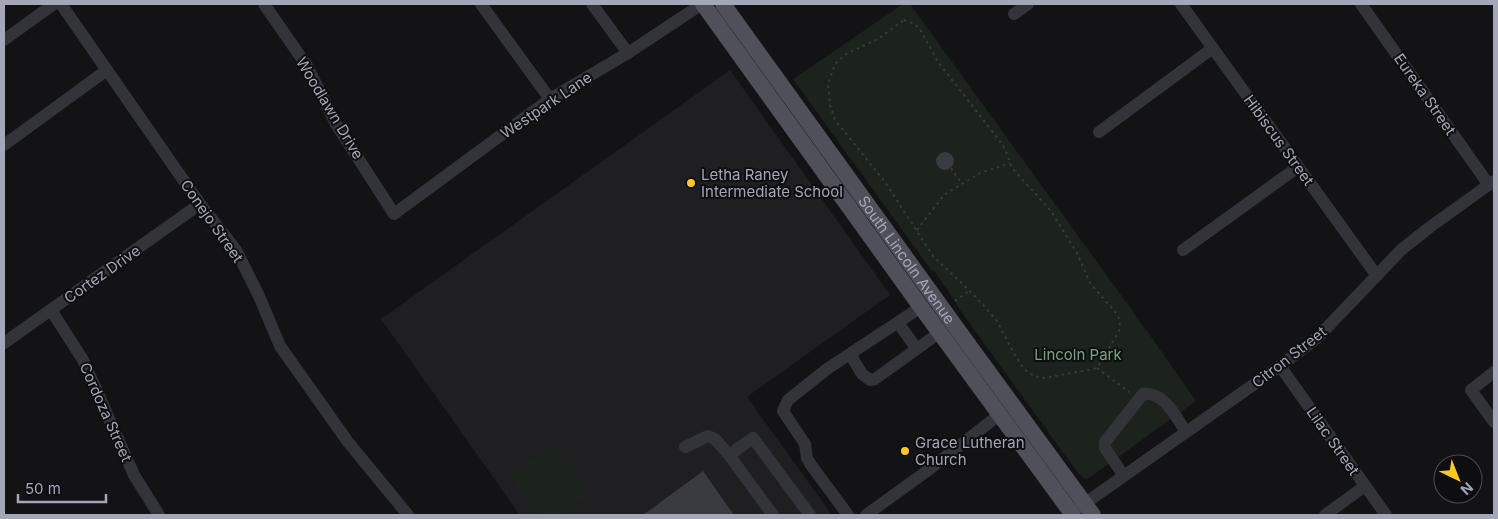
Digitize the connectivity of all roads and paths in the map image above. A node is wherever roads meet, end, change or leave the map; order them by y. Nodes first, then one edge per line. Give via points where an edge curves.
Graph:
1 (54, 4) edge
2 (61, 4) edge
3 (264, 4) edge
4 (481, 4) edge
5 (592, 4) edge
6 (703, 4) edge
7 (723, 4) edge
8 (1028, 4) edge
9 (1181, 4) edge
10 (1361, 4) edge
11 (1014, 14) dead end
12 (4, 40) edge
13 (1213, 48) junction
14 (628, 53) junction
15 (108, 70) junction
16 (550, 99) junction
17 (1099, 132) dead end
18 (4, 145) edge
19 (1010, 163) junction
20 (1298, 167) junction
21 (951, 168) dead end
22 (1492, 183) edge
23 (962, 184) junction
24 (200, 204) junction
25 (394, 214) joint
26 (917, 230) junction
27 (1183, 250) dead end
28 (1376, 276) junction
29 (969, 291) junction
30 (952, 304) dead end
31 (921, 307) junction
32 (50, 310) junction
33 (898, 323) junction
34 (940, 333) junction
35 (4, 343) edge
36 (917, 349) junction
37 (850, 354) junction
38 (1280, 366) junction
39 (1097, 368) junction
40 (1494, 372) edge
41 (1138, 400) junction
42 (999, 415) junction
43 (1494, 422) edge
44 (1186, 432) junction
45 (685, 446) dead end
46 (729, 455) junction
47 (1124, 476) junction
48 (1365, 486) junction
49 (1089, 509) edge
50 (159, 515) edge
51 (408, 515) edge
52 (772, 515) edge
53 (810, 515) edge
54 (848, 515) edge
55 (866, 515) edge
56 (1071, 515) edge
57 (1325, 515) edge
58 (1386, 515) edge

1 - 12 street
2 - 15 street, Conejo Street
3 - 25 street, Woodlawn Drive via 307,66 336,124
4 - 16 street
5 - 14 street
6 - 14 street, Westpark Lane
6 - 31 main road, South Lincoln Avenue
7 - 49 main road, South Lincoln Avenue
8 - 11 street
9 - 13 street, Hibiscus Street
10 - 22 street, Eureka Street
13 - 17 street
13 - 20 street, Hibiscus Street
14 - 16 street, Westpark Lane
15 - 18 street
15 - 24 street, Conejo Street
16 - 25 street, Westpark Lane
19 - 23 path via 980,173
19 - 26 path via 999,140 938,62 915,24 904,20 878,39 841,58 835,64 828,84 830,105 836,120 886,182
19 - 39 path via 1050,211 1077,253 1090,283 1120,321 1119,331
20 - 27 street
20 - 28 street, Hibiscus Street
21 - 23 path
22 - 28 street, Citron Street via 1408,244
23 - 26 path via 944,195
24 - 32 street, Cortez Drive
24 - 51 street, Conejo Street via 236,250 280,346 348,442
26 - 29 path via 936,260
28 - 38 street, Citron Street via 1317,338
29 - 30 path
29 - 39 path via 997,321 1019,363 1034,376 1044,378
31 - 33 street
31 - 34 main road, South Lincoln Avenue
32 - 35 street, Cortez Drive
32 - 50 street, Cordoza Street via 83,360 134,475
33 - 36 street
33 - 37 street
34 - 36 street
34 - 42 main road, South Lincoln Avenue
36 - 37 street via 870,380 862,374
37 - 54 street via 788,400 783,411 805,444 811,465
38 - 44 street, Citron Street
38 - 48 street, Lilac Street
39 - 41 path
40 - 43 street via 1471,390
41 - 44 street via 1147,394 1164,401
41 - 47 street via 1105,442 1105,448
42 - 55 street
42 - 56 main road, South Lincoln Avenue
44 - 47 street, Citron Street
45 - 46 street via 708,436
46 - 52 street
46 - 53 street via 754,438
47 - 49 street, Citron Street
48 - 57 street
48 - 58 street, Lilac Street
49 - 56 street, Citron Street

